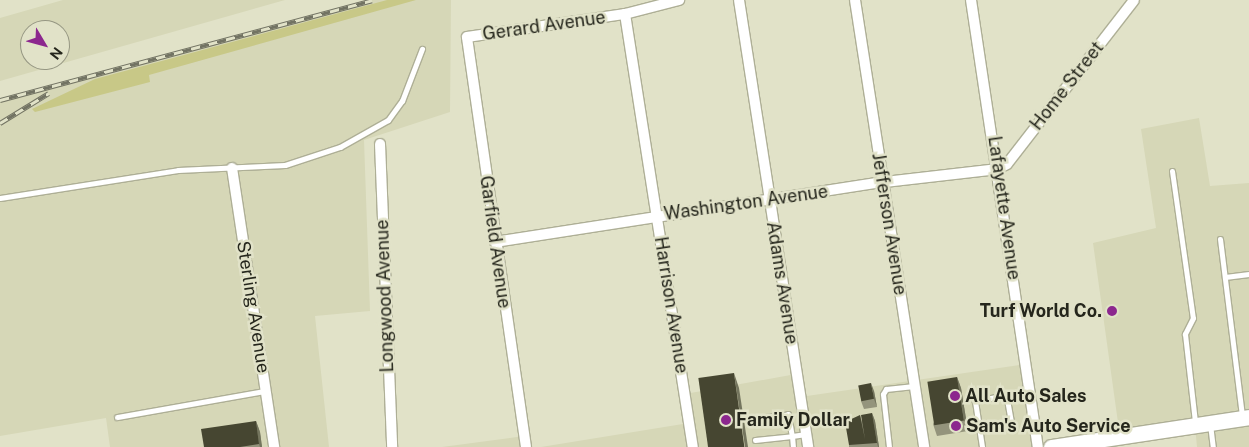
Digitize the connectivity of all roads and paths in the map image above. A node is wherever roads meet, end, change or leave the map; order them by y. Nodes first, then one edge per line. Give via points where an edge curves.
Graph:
1 (679, 0) edge
2 (739, 0) edge
3 (855, 0) edge
4 (971, 0) edge
5 (1134, 0) edge
6 (625, 14) junction
7 (467, 36) joint
8 (422, 49) dead end
9 (380, 144) dead end
10 (232, 168) junction
11 (998, 169) junction
12 (1172, 171) dead end
13 (882, 182) junction
14 (0, 198) edge
15 (770, 200) junction
16 (658, 216) junction
17 (1220, 239) dead end
18 (495, 242) junction
19 (1249, 274) edge
20 (1225, 277) junction
21 (914, 386) junction
22 (265, 391) junction
23 (117, 417) dead end
24 (1246, 418) edge
25 (750, 419) dead end
26 (1202, 424) junction
27 (979, 428) junction
28 (806, 434) junction
29 (792, 436) junction
30 (755, 440) dead end
31 (1092, 444) edge
32 (274, 447) edge
33 (392, 447) edge
34 (526, 447) edge
35 (693, 447) edge
36 (793, 447) edge
37 (808, 447) edge
38 (889, 447) edge
39 (924, 447) edge
40 (982, 447) edge
41 (1038, 447) edge
42 (1053, 447) edge
43 (1213, 447) edge

1 - 6 street, Gerard Avenue
2 - 15 street, Adams Avenue
3 - 13 street, Jefferson Avenue
4 - 11 street, Lafayette Avenue
5 - 11 street, Home Street via 1007,164
6 - 7 street, Gerard Avenue
6 - 16 street, Harrison Avenue
7 - 18 street, Garfield Avenue
8 - 10 lane via 402,101 388,120 340,147 285,165
9 - 33 street, Longwood Avenue
10 - 14 lane via 178,170
10 - 22 street, Sterling Avenue
11 - 13 street, Washington Avenue
11 - 41 street, Lafayette Avenue
12 - 26 lane via 1193,318 1185,334
13 - 15 street, Washington Avenue
13 - 21 street, Jefferson Avenue
15 - 16 street, Washington Avenue
15 - 28 street, Adams Avenue
16 - 18 street, Washington Avenue
16 - 35 street, Harrison Avenue
17 - 20 lane
18 - 34 street, Garfield Avenue
19 - 20 lane
20 - 24 lane
21 - 38 lane via 886,389 883,394
21 - 39 street, Jefferson Avenue
22 - 23 lane
22 - 32 street, Sterling Avenue
24 - 26 main road
25 - 29 lane via 788,414
26 - 31 main road
26 - 43 lane
27 - 27 lane via 975,401 1006,395 1011,422
27 - 40 lane
28 - 29 lane
28 - 37 street, Adams Avenue
29 - 30 lane
29 - 36 lane
31 - 42 main road

